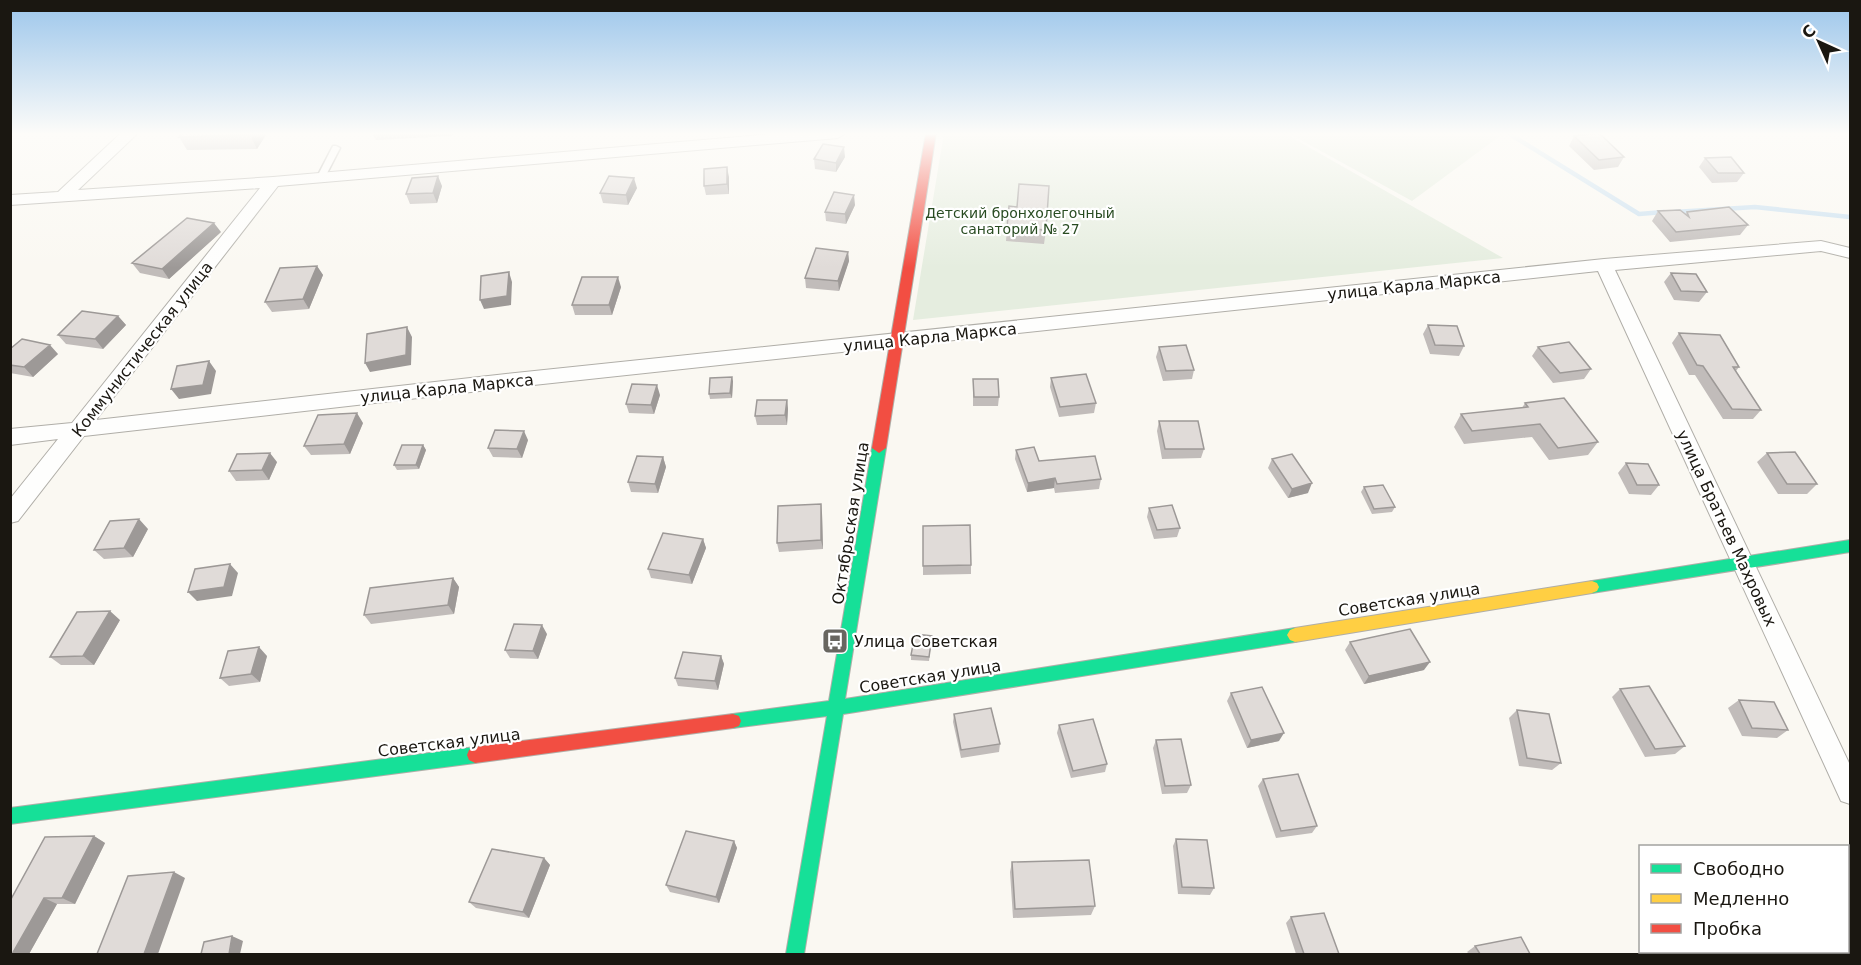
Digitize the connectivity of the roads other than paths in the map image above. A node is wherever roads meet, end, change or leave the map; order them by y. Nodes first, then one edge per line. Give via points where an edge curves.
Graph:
1 (82, 178) edge
2 (311, 178) edge
3 (924, 178) edge
4 (273, 182) junction
5 (63, 196) junction
6 (10, 200) edge
7 (1851, 253) edge
8 (1604, 265) junction
9 (897, 341) junction
10 (80, 430) junction
11 (10, 437) edge
12 (10, 515) edge
13 (1851, 546) edge
14 (1743, 561) junction
15 (836, 707) junction
16 (1851, 792) edge
17 (10, 816) edge
18 (795, 954) edge

1 - 5 street
2 - 4 street
3 - 9 street, Октябрьская улица
4 - 5 street
4 - 10 street, Коммунистическая улица
5 - 6 street
7 - 8 street, улица Карла Маркса via 1821,246
8 - 9 street, улица Карла Маркса
8 - 14 street, улица Братьев Махровых
9 - 10 street, улица Карла Маркса
9 - 15 street, Октябрьская улица
10 - 11 street, улица Карла Маркса
10 - 12 street, Коммунистическая улица
13 - 14 street, Советская улица
14 - 15 street, Советская улица
14 - 16 street, улица Братьев Махровых
15 - 17 street, Советская улица
15 - 18 street, Октябрьская улица

